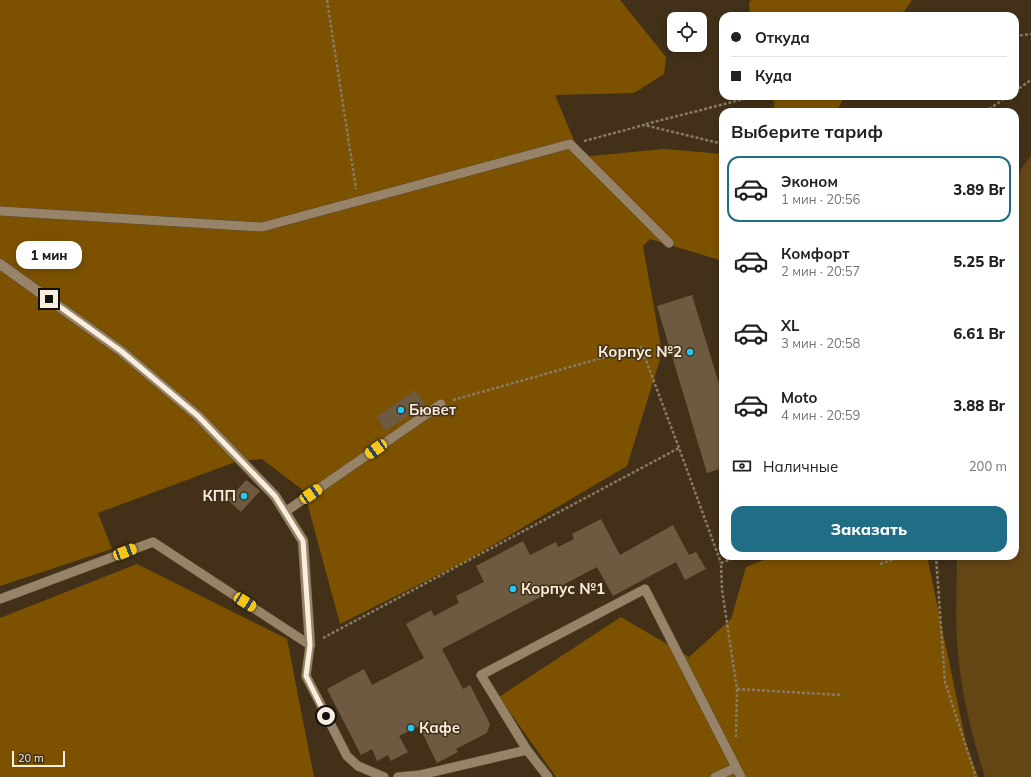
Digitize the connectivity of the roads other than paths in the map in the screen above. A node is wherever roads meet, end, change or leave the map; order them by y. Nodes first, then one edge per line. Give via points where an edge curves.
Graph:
1 (0, 212) edge
2 (669, 243) dead end
3 (0, 264) edge
4 (441, 404) road end
5 (285, 512) junction
6 (0, 599) edge
7 (310, 645) junction
8 (527, 750) junction
9 (735, 768) junction
10 (384, 777) edge
11 (398, 777) edge
12 (548, 777) edge
13 (715, 777) edge
14 (741, 777) edge

1 - 2 lane via 262,227 570,144
3 - 5 street via 121,351 198,416 275,496
4 - 5 lane
5 - 7 street via 303,541
6 - 7 lane via 153,542
7 - 10 lane via 306,676 347,756 358,766
8 - 9 lane via 481,675 645,589
8 - 11 lane via 420,775
8 - 12 lane
9 - 13 lane
9 - 14 lane

